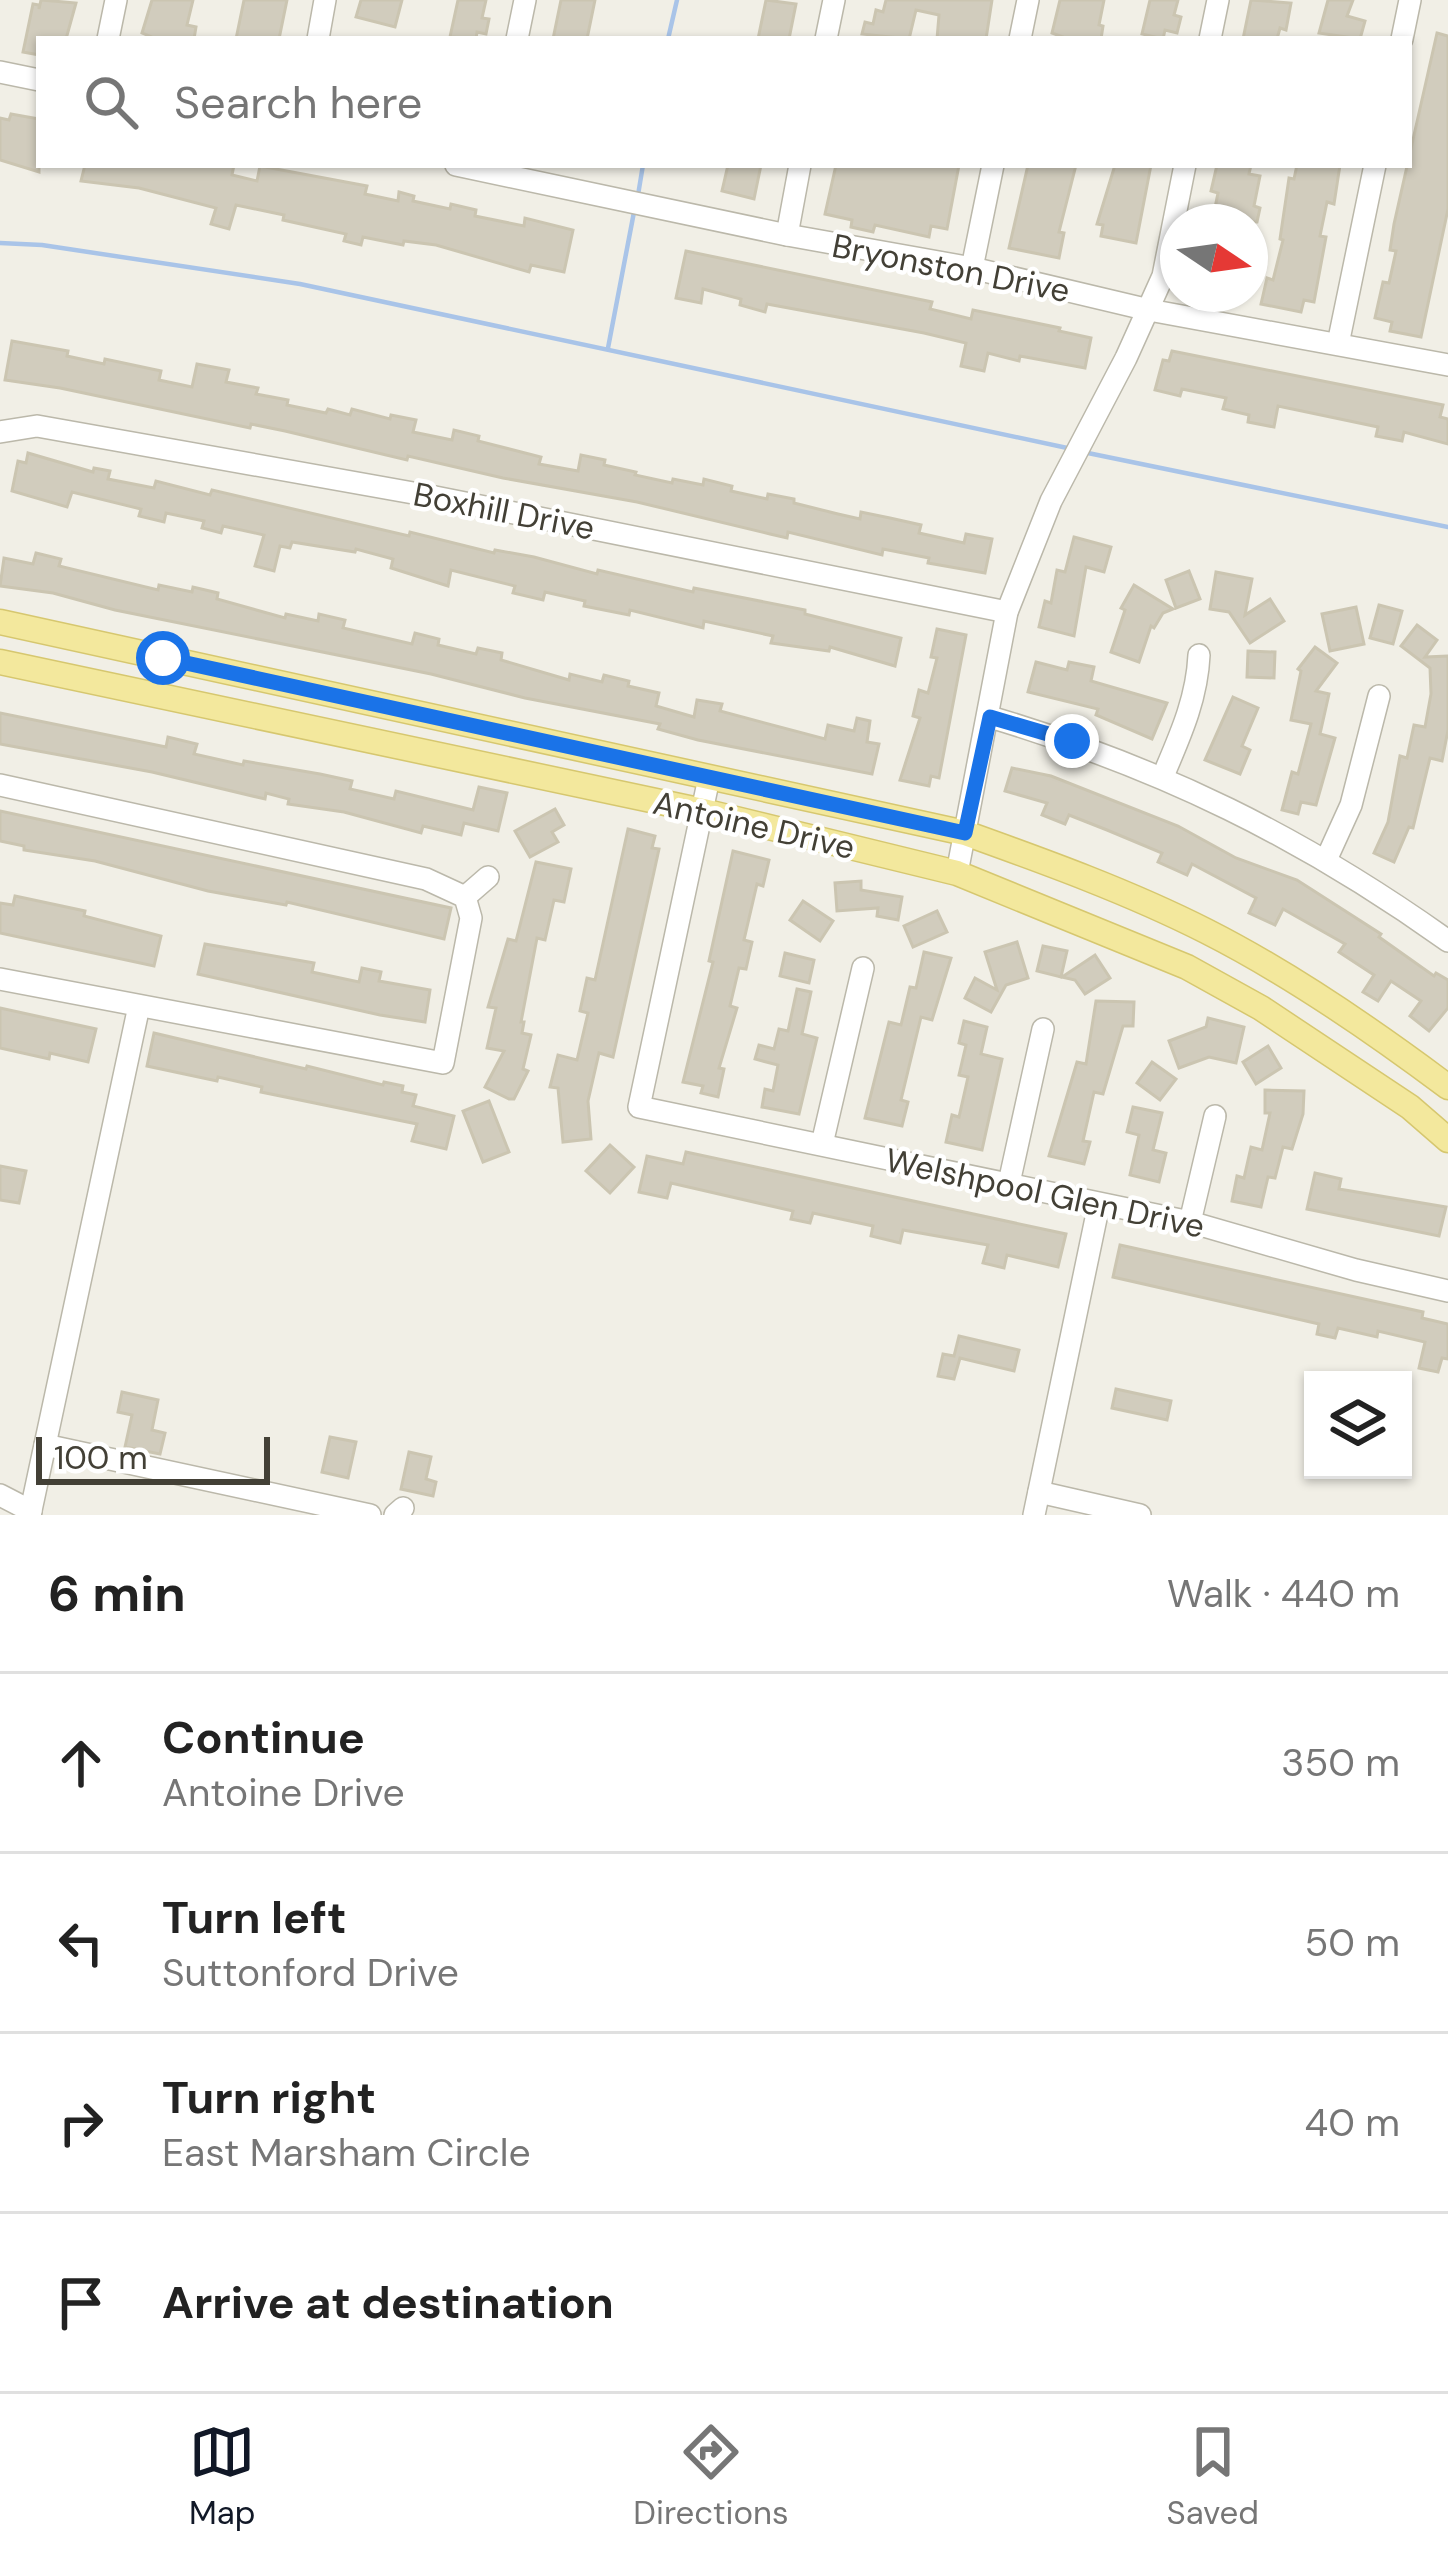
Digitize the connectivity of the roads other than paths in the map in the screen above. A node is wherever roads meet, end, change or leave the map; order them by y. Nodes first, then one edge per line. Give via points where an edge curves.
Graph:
1 (116, 0) edge
2 (325, 0) edge
3 (525, 0) edge
4 (834, 0) edge
5 (1028, 0) edge
6 (1218, 0) edge
7 (1410, 0) edge
8 (109, 36) edge
9 (318, 36) edge
10 (518, 36) edge
11 (827, 36) edge
12 (1021, 36) edge
13 (1211, 36) edge
14 (1403, 36) edge
15 (0, 72) edge
16 (36, 79) edge
17 (491, 168) edge
18 (799, 168) edge
19 (992, 168) edge
20 (1184, 168) edge
21 (1375, 168) edge
22 (787, 235) junction
23 (972, 268) junction
24 (1149, 310) junction
25 (1338, 344) junction
26 (1448, 365) edge
27 (0, 432) edge
28 (1007, 612) junction
29 (0, 622) edge
30 (1199, 655) dead end
31 (163, 658) junction
32 (0, 662) edge
33 (154, 696) junction
34 (1379, 696) dead end
35 (430, 715) junction
36 (990, 717) junction
37 (423, 751) junction
38 (1163, 776) junction
39 (709, 778) junction
40 (0, 785) edge
41 (703, 812) junction
42 (965, 833) junction
43 (1326, 860) junction
44 (957, 873) junction
45 (488, 877) dead end
46 (465, 897) junction
47 (1448, 941) edge
48 (863, 968) dead end
49 (1283, 975) junction
50 (0, 979) edge
51 (139, 1006) junction
52 (1262, 1009) junction
53 (1043, 1029) dead end
54 (1448, 1087) edge
55 (1215, 1116) dead end
56 (1448, 1140) edge
57 (822, 1144) junction
58 (1009, 1184) junction
59 (1099, 1204) junction
60 (1190, 1222) junction
61 (1448, 1292) edge
62 (45, 1445) junction
63 (0, 1495) edge
64 (1037, 1504) edge
65 (31, 1513) edge
66 (370, 1515) edge
67 (1140, 1515) edge

1 - 8 street
2 - 9 street
3 - 10 street
4 - 11 street
5 - 12 street
6 - 13 street
7 - 14 street
15 - 16 street
17 - 22 street, Bryonston Drive
18 - 22 street
19 - 23 street
20 - 24 street
21 - 25 street
22 - 23 street, Bryonston Drive
23 - 24 street, Bryonston Drive
24 - 25 street, Bryonston Drive
24 - 28 street via 1051,501
25 - 26 street, Bryonston Drive
27 - 28 street, Boxhill Drive via 38,426
28 - 36 street
29 - 31 main road, Antoine Drive
30 - 38 street via 1193,700
31 - 33 main road
31 - 35 main road, Antoine Drive
32 - 33 main road, Antoine Drive
33 - 37 main road, Antoine Drive
34 - 43 street via 1351,805
35 - 37 main road
35 - 39 main road, Antoine Drive
36 - 38 street
36 - 42 street
37 - 41 main road, Antoine Drive
38 - 43 street
39 - 41 street
39 - 42 main road, Antoine Drive
40 - 46 street via 406,874
41 - 44 main road, Antoine Drive
41 - 57 street, Welshpool Glen Drive via 639,1107
42 - 44 street
42 - 49 main road, Antoine Drive via 1131,897
43 - 47 street
44 - 52 main road, Antoine Drive via 1187,967
45 - 46 street
46 - 51 street via 471,918 442,1064
48 - 57 street
49 - 52 main road
49 - 54 main road, Antoine Drive
50 - 51 street
51 - 62 street
52 - 56 main road, Antoine Drive
53 - 58 street
55 - 60 street
57 - 58 street, Welshpool Glen Drive
58 - 59 street, Welshpool Glen Drive
59 - 60 street, Welshpool Glen Drive
59 - 64 street
60 - 61 street, Welshpool Glen Drive
62 - 65 street
62 - 66 street
63 - 65 street
64 - 67 street

